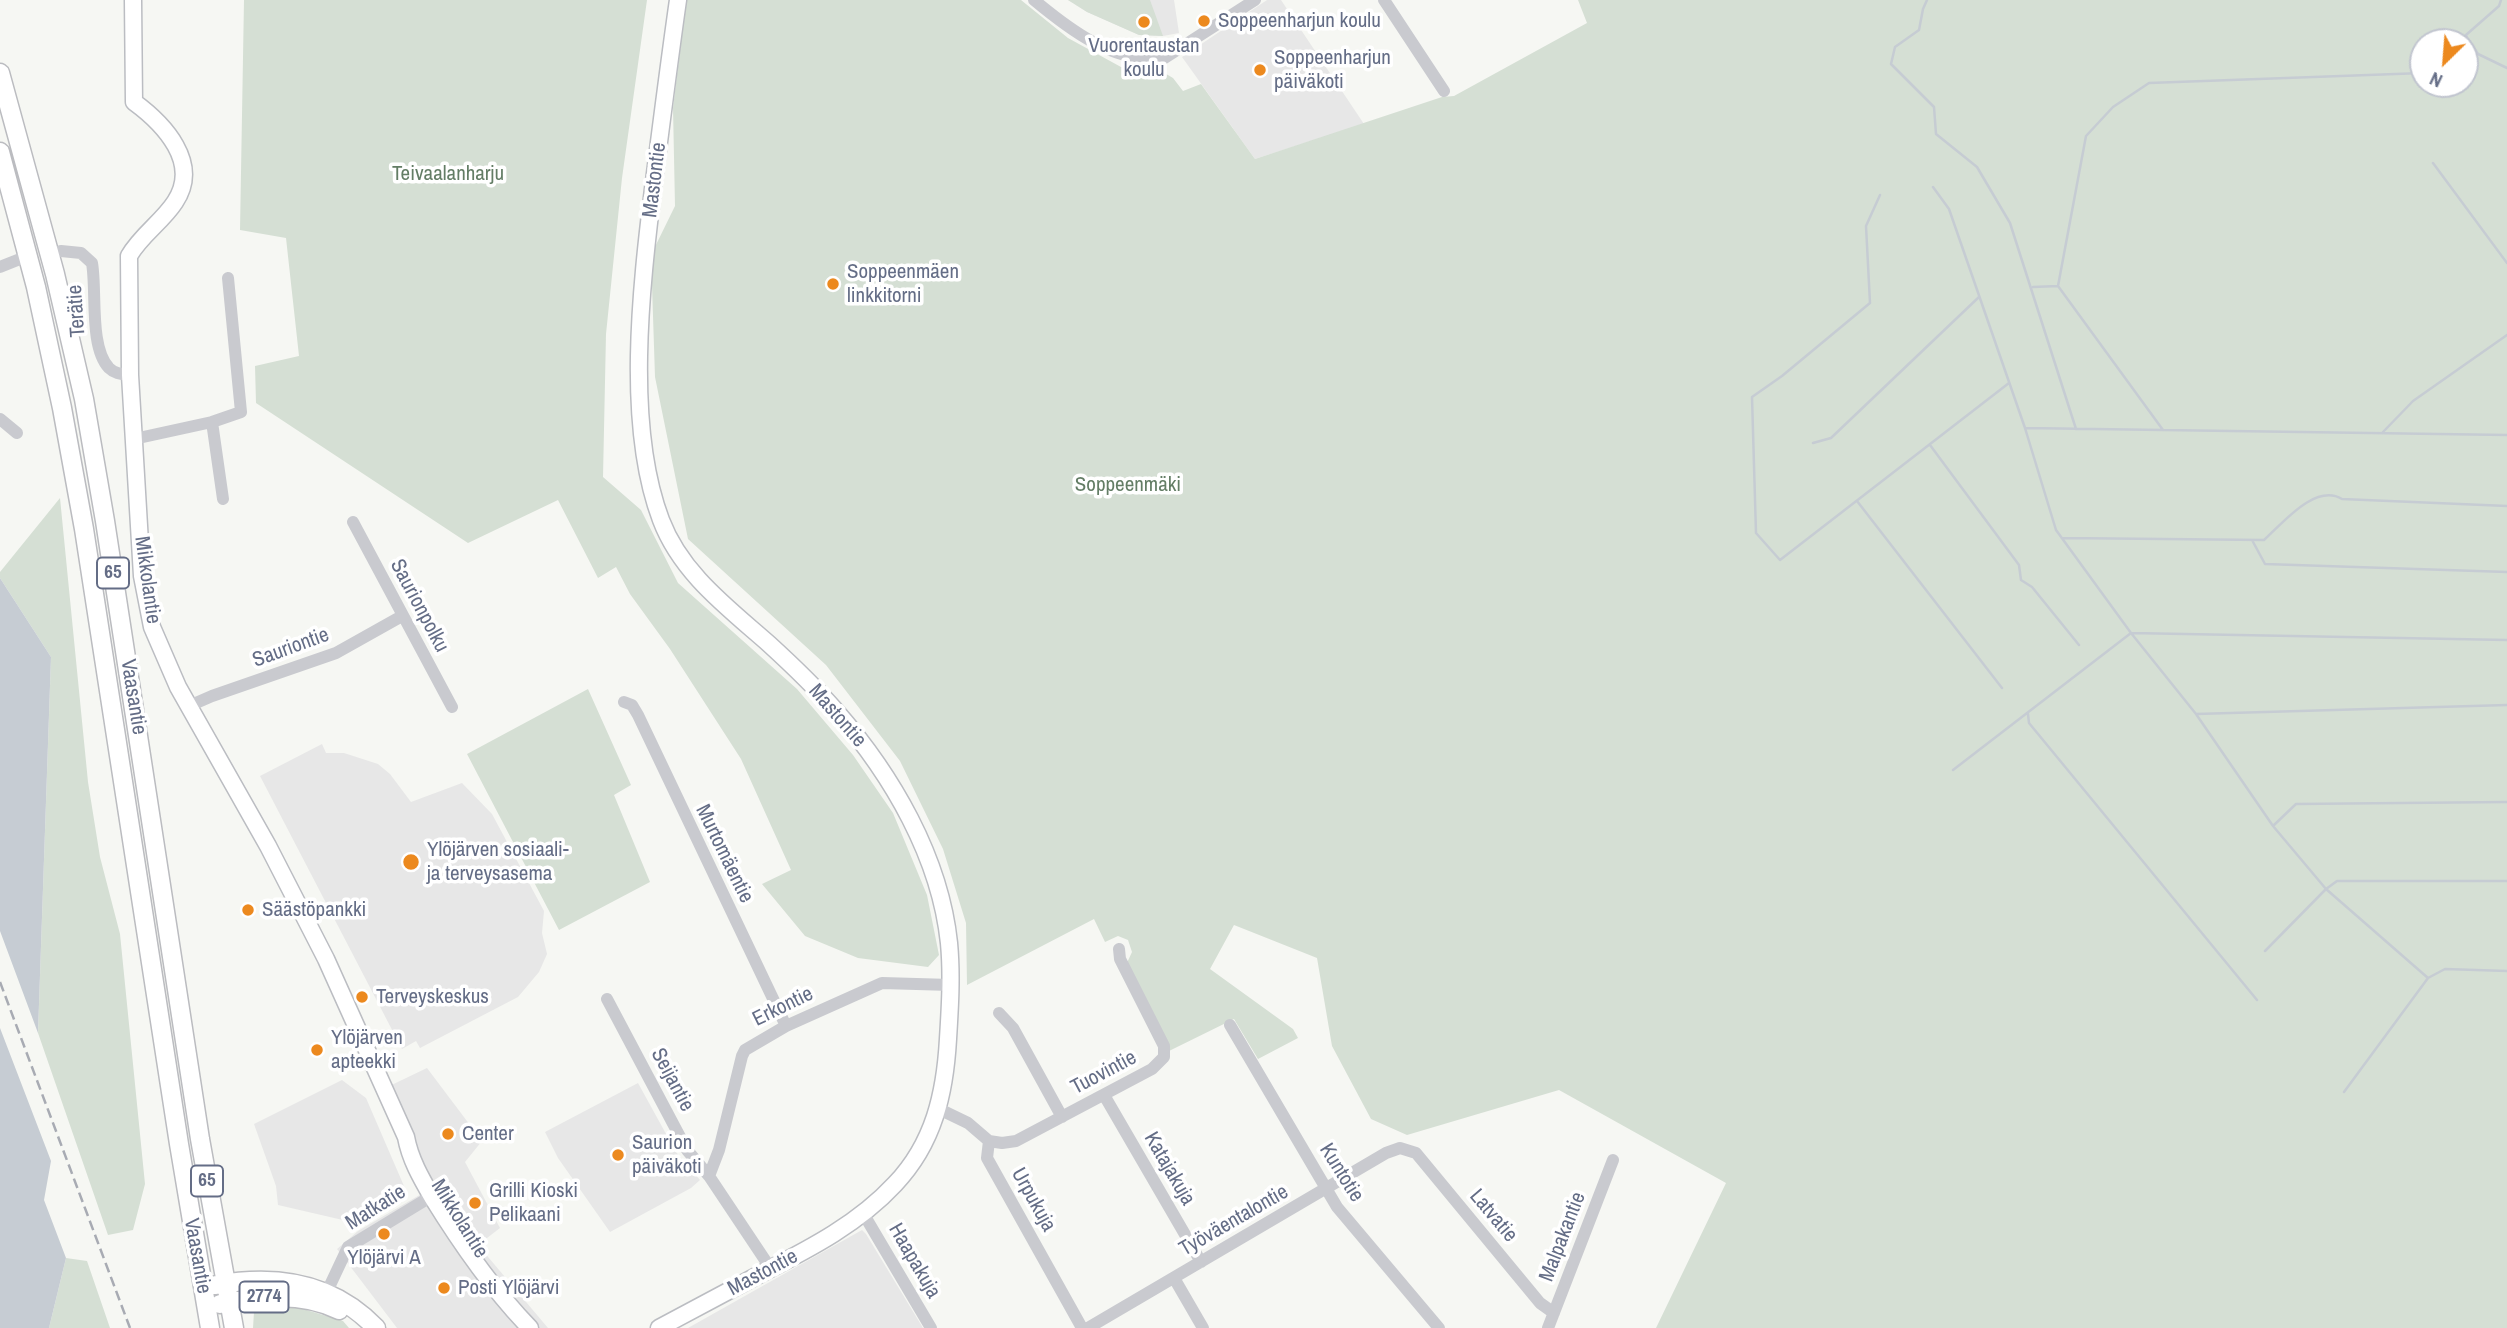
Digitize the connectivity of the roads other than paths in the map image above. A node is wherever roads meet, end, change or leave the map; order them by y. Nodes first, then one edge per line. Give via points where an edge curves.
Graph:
1 (133, 0) edge
2 (678, 0) edge
3 (1034, 0) edge
4 (1255, 0) edge
5 (1384, 0) edge
6 (0, 73) edge
7 (1444, 91) dead end
8 (0, 152) edge
9 (61, 251) dead end
10 (20, 258) dead end
11 (0, 267) edge
12 (228, 278) dead end
13 (130, 375) junction
14 (0, 419) edge
15 (212, 422) junction
16 (17, 433) dead end
17 (134, 439) junction
18 (223, 499) dead end
19 (353, 522) dead end
20 (402, 616) junction
21 (624, 702) dead end
22 (189, 706) junction
23 (453, 707) dead end
24 (1119, 949) dead end
25 (951, 985) junction
26 (607, 999) dead end
27 (999, 1013) dead end
28 (1230, 1024) dead end
29 (786, 1026) junction
30 (1104, 1095) junction
31 (939, 1109) junction
32 (1062, 1117) junction
33 (989, 1141) junction
34 (1400, 1148) joint
35 (1613, 1160) dead end
36 (709, 1176) junction
37 (1326, 1189) junction
38 (436, 1194) junction
39 (863, 1213) junction
40 (1201, 1262) junction
41 (771, 1269) junction
42 (1174, 1278) junction
43 (225, 1283) junction
44 (202, 1287) junction
45 (325, 1297) junction
46 (229, 1302) junction
47 (206, 1306) junction
48 (1554, 1313) junction
49 (210, 1328) edge
50 (234, 1328) edge
51 (364, 1328) edge
52 (376, 1328) edge
53 (530, 1328) edge
54 (544, 1328) edge
55 (659, 1328) edge
56 (931, 1328) edge
57 (1082, 1328) edge
58 (1088, 1328) edge
59 (1203, 1328) edge
60 (1439, 1328) edge
61 (1548, 1328) edge

1 - 13 main road, Mikkolantie via 134,102 174,142 184,174 175,201 129,256
2 - 25 main road, Mastontie via 641,315 641,412 653,498 663,527 686,566 837,712 900,800 940,898
3 - 4 street via 1093,41 1123,55 1150,60 1163,59
5 - 7 street
6 - 43 highway, Vaasantie / 65 via 84,399
8 - 44 highway, Vaasantie / 65 via 36,287 82,515
9 - 13 street, Terätie via 81,253 92,263 99,349 110,369
10 - 11 street
12 - 15 street via 241,412
13 - 17 main road, Mikkolantie
14 - 16 street
15 - 17 street
15 - 18 street
17 - 22 main road, Mikkolantie via 147,605 160,651
19 - 20 street, Saurionpolku
20 - 22 street, Sauriontie via 336,653
20 - 23 street, Saurionpolku
21 - 29 street, Murtomäentie via 638,715
22 - 38 main road, Mikkolantie via 332,972
24 - 30 street, Tuovintie via 1120,960 1164,1046 1164,1057 1152,1069
25 - 29 street, Erkontie via 889,981
25 - 31 main road, Mastontie
26 - 36 street, Seijantie via 687,1150
27 - 32 street via 1013,1028
28 - 37 street, Kuntotie
29 - 36 street, Erkontie via 750,1045 742,1056
30 - 32 street, Tuovintie
30 - 40 street, Katajakuja
31 - 33 street via 968,1123
31 - 39 main road, Mastontie via 914,1161
32 - 33 street, Tuovintie via 1016,1141
33 - 57 street, Urpukuja via 988,1158
34 - 37 street, Työväentalontie
34 - 48 street, Latvatie via 1416,1153 1540,1303
35 - 48 street, Malpakantie
36 - 41 street
37 - 40 street, Työväentalontie
37 - 60 street, Kuntotie
38 - 45 street, Matkatie via 348,1247
38 - 53 main road, Mikkolantie via 466,1250
38 - 54 main road, Mikkolantie via 492,1270
39 - 41 main road, Mastontie
39 - 56 street, Haapakuja
40 - 42 street, Työväentalontie
41 - 55 main road, Mastontie
42 - 58 street, Työväentalontie
42 - 59 street
43 - 44 highway, 2774
43 - 45 highway, 2774 via 279,1281
43 - 46 highway, Vaasantie / 65
44 - 47 highway, Vaasantie / 65
45 - 46 highway, 2774
45 - 51 highway, 2774
45 - 52 highway, 2774 via 356,1308
46 - 47 highway, 2774
46 - 50 highway, Vaasantie / 65
47 - 49 highway, Vaasantie / 65
48 - 61 street, Malpakantie

